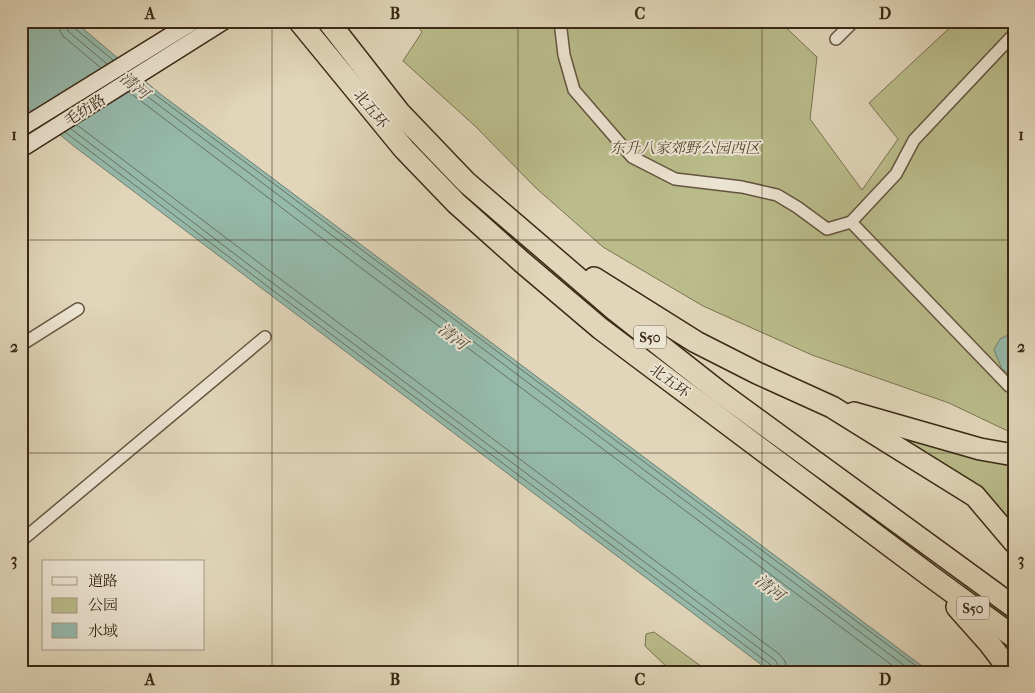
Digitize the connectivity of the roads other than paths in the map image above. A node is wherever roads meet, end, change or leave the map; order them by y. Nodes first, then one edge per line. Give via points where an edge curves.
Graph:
1 (194, 21) edge
2 (224, 21) edge
3 (299, 21) edge
4 (328, 21) edge
5 (560, 21) edge
6 (854, 21) edge
7 (1014, 34) edge
8 (836, 39) dead end
9 (166, 48) dead end
10 (22, 143) edge
11 (851, 222) junction
12 (536, 241) junction
13 (78, 309) dead end
14 (265, 337) dead end
15 (21, 345) edge
16 (1014, 388) edge
17 (832, 407) junction
18 (1014, 455) edge
19 (21, 541) edge
20 (1014, 542) edge
21 (933, 578) junction
22 (1014, 607) edge
23 (1014, 637) edge
24 (1011, 672) edge

1 - 10 main road, 毛纺路
2 - 10 main road, 毛纺路
3 - 21 highway, 北五环 / S50 via 404,149 456,203 522,262 601,329
4 - 12 highway, 北五环 / S50 via 406,119 466,182
5 - 11 street via 564,55 574,90 632,156 675,179 777,195 827,229
6 - 8 street
7 - 11 street via 914,140 896,174
9 - 10 street
11 - 16 street
12 - 17 highway via 696,342
12 - 22 highway, 北五环 / S50 via 615,310 718,391
13 - 15 street
14 - 19 street
17 - 18 highway via 980,449
17 - 20 highway via 975,496
21 - 23 highway, 北五环 / S50
21 - 24 highway

